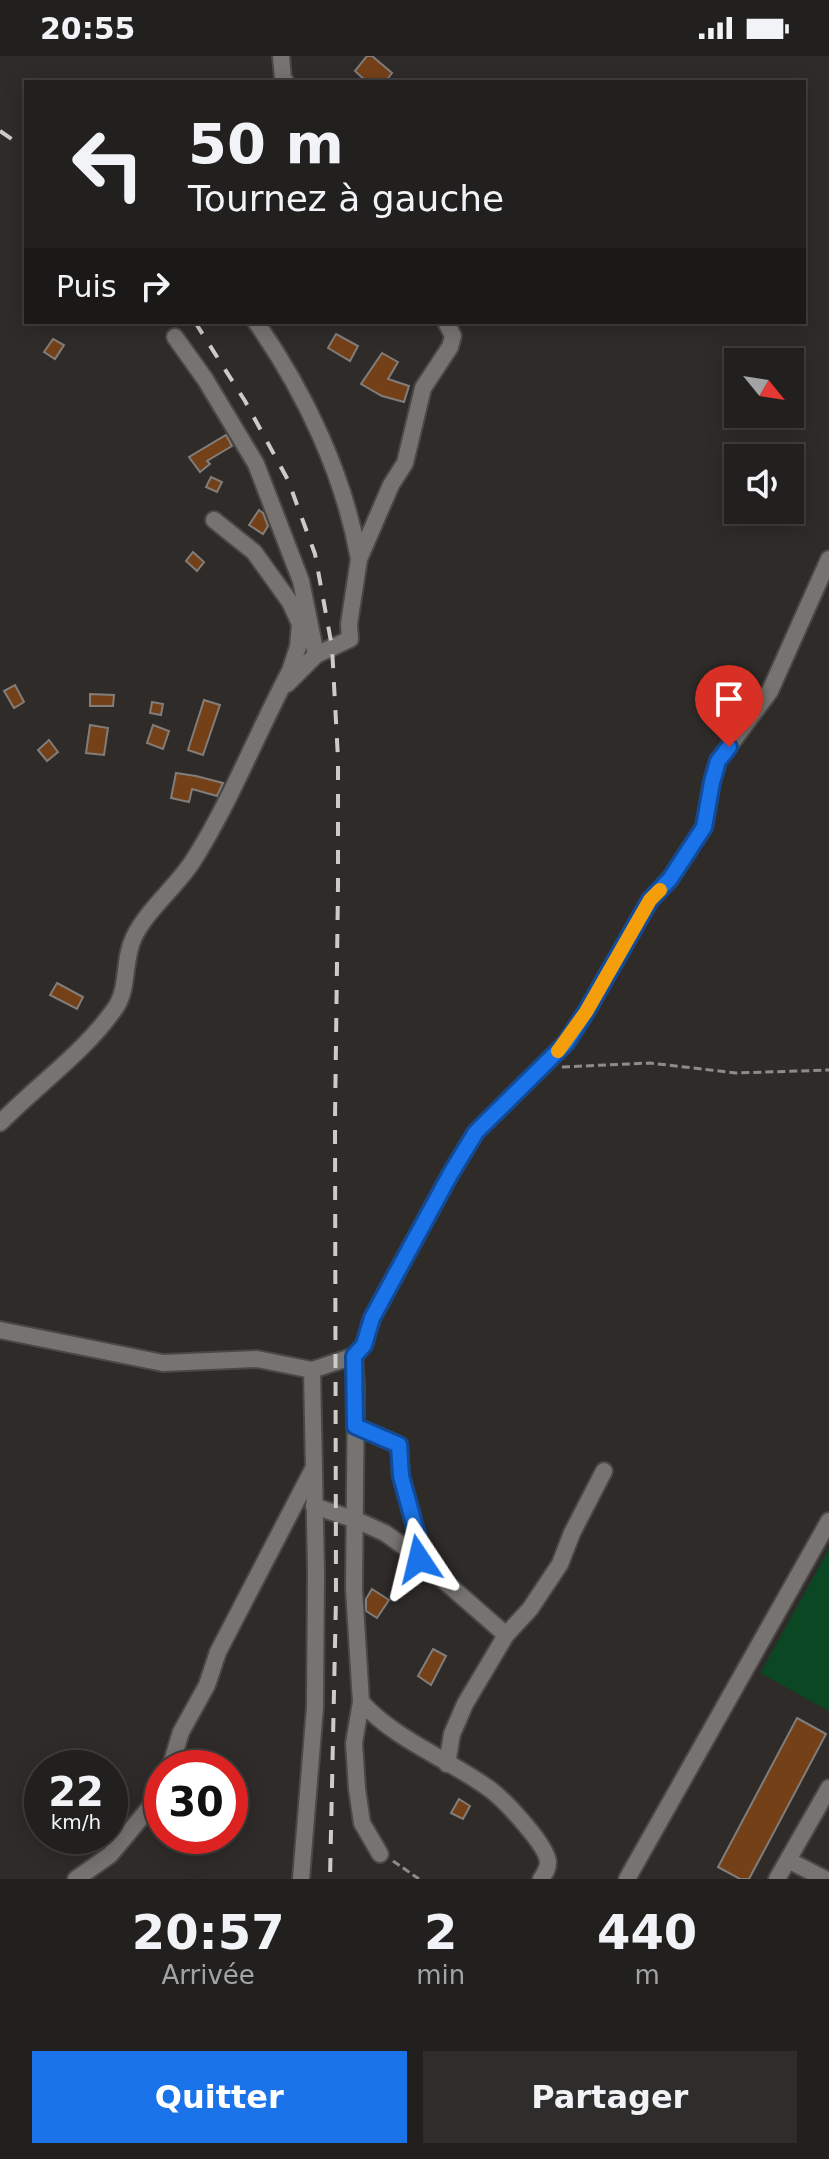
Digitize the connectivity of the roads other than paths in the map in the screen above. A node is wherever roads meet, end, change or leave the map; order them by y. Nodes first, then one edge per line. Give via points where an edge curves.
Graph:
1 (281, 56) edge
2 (283, 80) edge
3 (257, 324) edge
4 (447, 324) edge
5 (175, 337) dead end
6 (214, 520) dead end
7 (359, 559) junction
8 (829, 559) edge
9 (316, 655) junction
10 (280, 690) junction
11 (0, 1123) edge
12 (0, 1330) edge
13 (354, 1356) junction
14 (312, 1370) junction
15 (355, 1426) junction
16 (314, 1466) junction
17 (604, 1471) dead end
18 (314, 1506) junction
19 (356, 1520) junction
20 (829, 1521) edge
21 (419, 1559) junction
22 (506, 1635) junction
23 (361, 1702) junction
24 (176, 1750) edge
25 (447, 1764) junction
26 (829, 1788) edge
27 (144, 1814) edge
28 (380, 1854) road end
29 (788, 1860) junction
30 (76, 1879) edge
31 (301, 1879) edge
32 (541, 1879) edge
33 (627, 1879) edge
34 (777, 1879) edge
35 (825, 1879) edge

1 - 2 street
3 - 7 street via 291,379 341,486
4 - 7 street via 453,336 450,347 423,388 405,463
5 - 9 street via 256,464 301,581
6 - 10 street via 254,552 300,624 298,647
7 - 9 street via 350,639
8 - 13 street via 770,691 718,761 704,827 650,900 566,1043 476,1132
9 - 10 street
10 - 11 street via 199,850 133,939 118,1004 59,1070
12 - 14 street via 163,1363 257,1359
13 - 14 street
13 - 15 street
14 - 16 street
15 - 19 street
15 - 21 street via 399,1445
16 - 18 street
16 - 24 street via 218,1652
17 - 22 street via 560,1564
18 - 19 street
18 - 31 street via 315,1707
19 - 21 street via 385,1533
19 - 23 street
20 - 33 street
21 - 22 street
22 - 25 street via 465,1704
23 - 25 street
23 - 28 street via 354,1743 357,1789 362,1823
25 - 32 street via 493,1791 533,1833 549,1867
26 - 29 street
27 - 30 street via 110,1855
29 - 34 street
29 - 35 street

